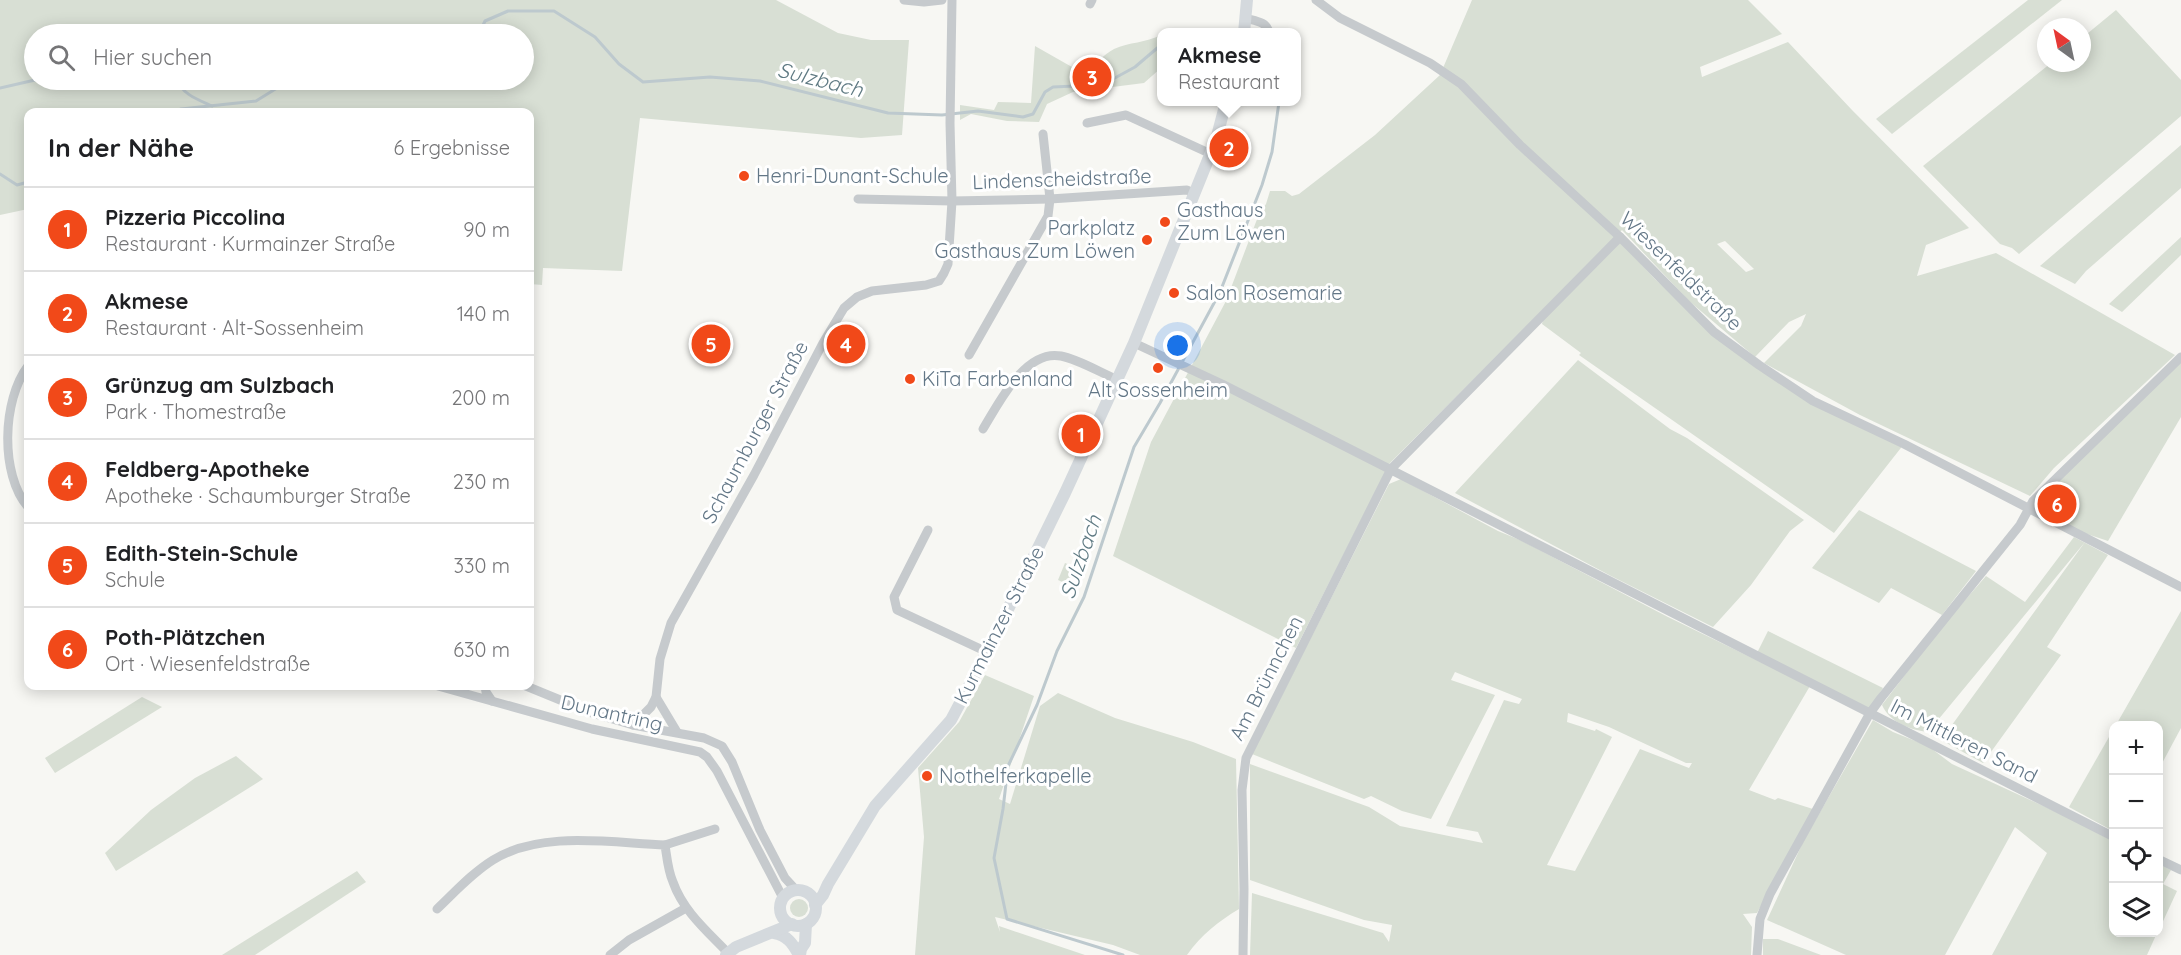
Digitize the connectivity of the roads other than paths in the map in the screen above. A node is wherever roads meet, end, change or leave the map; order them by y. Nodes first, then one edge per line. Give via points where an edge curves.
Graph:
1 (904, 0) edge
2 (942, 0) edge
3 (952, 0) edge
4 (1247, 0) edge
5 (1316, 0) edge
6 (1245, 18) junction
7 (1244, 28) edge
8 (1268, 28) edge
9 (1225, 106) edge
10 (1088, 123) dead end
11 (1043, 134) dead end
12 (1211, 154) junction
13 (1195, 194) junction
14 (858, 199) dead end
15 (1050, 199) junction
16 (952, 201) junction
17 (1620, 237) junction
18 (1134, 344) junction
19 (969, 355) dead end
20 (2181, 357) edge
21 (24, 373) edge
22 (1118, 380) junction
23 (983, 429) dead end
24 (1391, 470) junction
25 (24, 502) edge
26 (2030, 509) junction
27 (928, 530) dead end
28 (2181, 587) edge
29 (987, 652) junction
30 (534, 689) edge
31 (457, 690) edge
32 (486, 690) edge
33 (656, 696) junction
34 (492, 701) junction
35 (1870, 713) junction
36 (633, 725) junction
37 (677, 732) junction
38 (731, 759) junction
39 (717, 771) junction
40 (738, 776) junction
41 (726, 789) junction
42 (755, 821) junction
43 (744, 822) junction
44 (715, 829) dead end
45 (2109, 834) edge
46 (665, 845) junction
47 (2163, 861) edge
48 (2181, 870) edge
49 (828, 884) junction
50 (801, 892) junction
51 (782, 903) junction
52 (815, 905) junction
53 (686, 908) junction
54 (437, 909) dead end
55 (798, 924) junction
56 (770, 934) junction
57 (800, 953) edge
58 (727, 954) edge
59 (610, 955) edge
60 (1243, 955) edge
61 (1757, 955) edge

1 - 2 street
3 - 16 street, Schaumburger Straße
4 - 6 main road
5 - 17 street, Wiesenfeldstraße via 1340,18 1430,63 1461,84 1520,145
6 - 7 main road
6 - 8 street
9 - 12 main road, Kurmainzer Straße
10 - 12 street via 1126,115
11 - 15 street
12 - 13 main road, Kurmainzer Straße
13 - 15 street, Lindenscheidstraße via 1187,190
13 - 18 main road, Kurmainzer Straße
14 - 16 street, Lindenscheidstraße
15 - 16 street, Lindenscheidstraße
15 - 19 street via 1048,216
16 - 33 street, Schaumburger Straße via 948,264 939,280 857,297 844,308 823,343 671,623 660,659
17 - 24 street, Am Brünnchen
17 - 26 street, Wiesenfeldstraße via 1714,332 1759,366 1813,401
18 - 22 main road, Kurmainzer Straße
18 - 24 street
20 - 26 street, Im Mittleren Sand via 2033,501
21 - 25 street via 14,390 8,440 13,483
22 - 23 street via 1062,356 1045,355 1010,385
22 - 29 main road, Kurmainzer Straße
24 - 35 street
24 - 60 street, Am Brünnchen via 1246,758 1242,790
26 - 28 street, Wiesenfeldstraße
26 - 35 street, Im Mittleren Sand
27 - 29 street via 894,597 897,609
29 - 49 main road, Kurmainzer Straße via 951,720 875,806
30 - 36 street, Dunantring
31 - 34 street, Dunantring
32 - 34 street
33 - 36 street
33 - 37 street
34 - 39 street, Dunantring via 592,729 692,749 707,757
35 - 45 street, Im Mittleren Sand
35 - 61 street via 1770,894 1760,918
36 - 37 street, Dunantring
37 - 38 street, Dunantring via 717,742
38 - 39 street
38 - 40 street, Dunantring
39 - 41 street, Dunantring
40 - 41 street via 738,781
40 - 42 street, Dunantring
41 - 43 street, Dunantring
42 - 43 street
42 - 50 street, Dunantring via 785,878
43 - 51 street, Dunantring
44 - 46 street
46 - 53 street via 672,882
46 - 54 street via 569,841 517,848 472,876
47 - 48 street
49 - 50 main road
49 - 52 main road, Kurmainzer Straße
50 - 51 main road
50 - 52 main road via 811,896
51 - 55 main road via 784,918
51 - 56 main road
52 - 55 main road via 813,918
53 - 58 street
53 - 59 street
55 - 56 main road
55 - 57 main road via 805,943
56 - 57 main road via 783,936
56 - 58 main road

